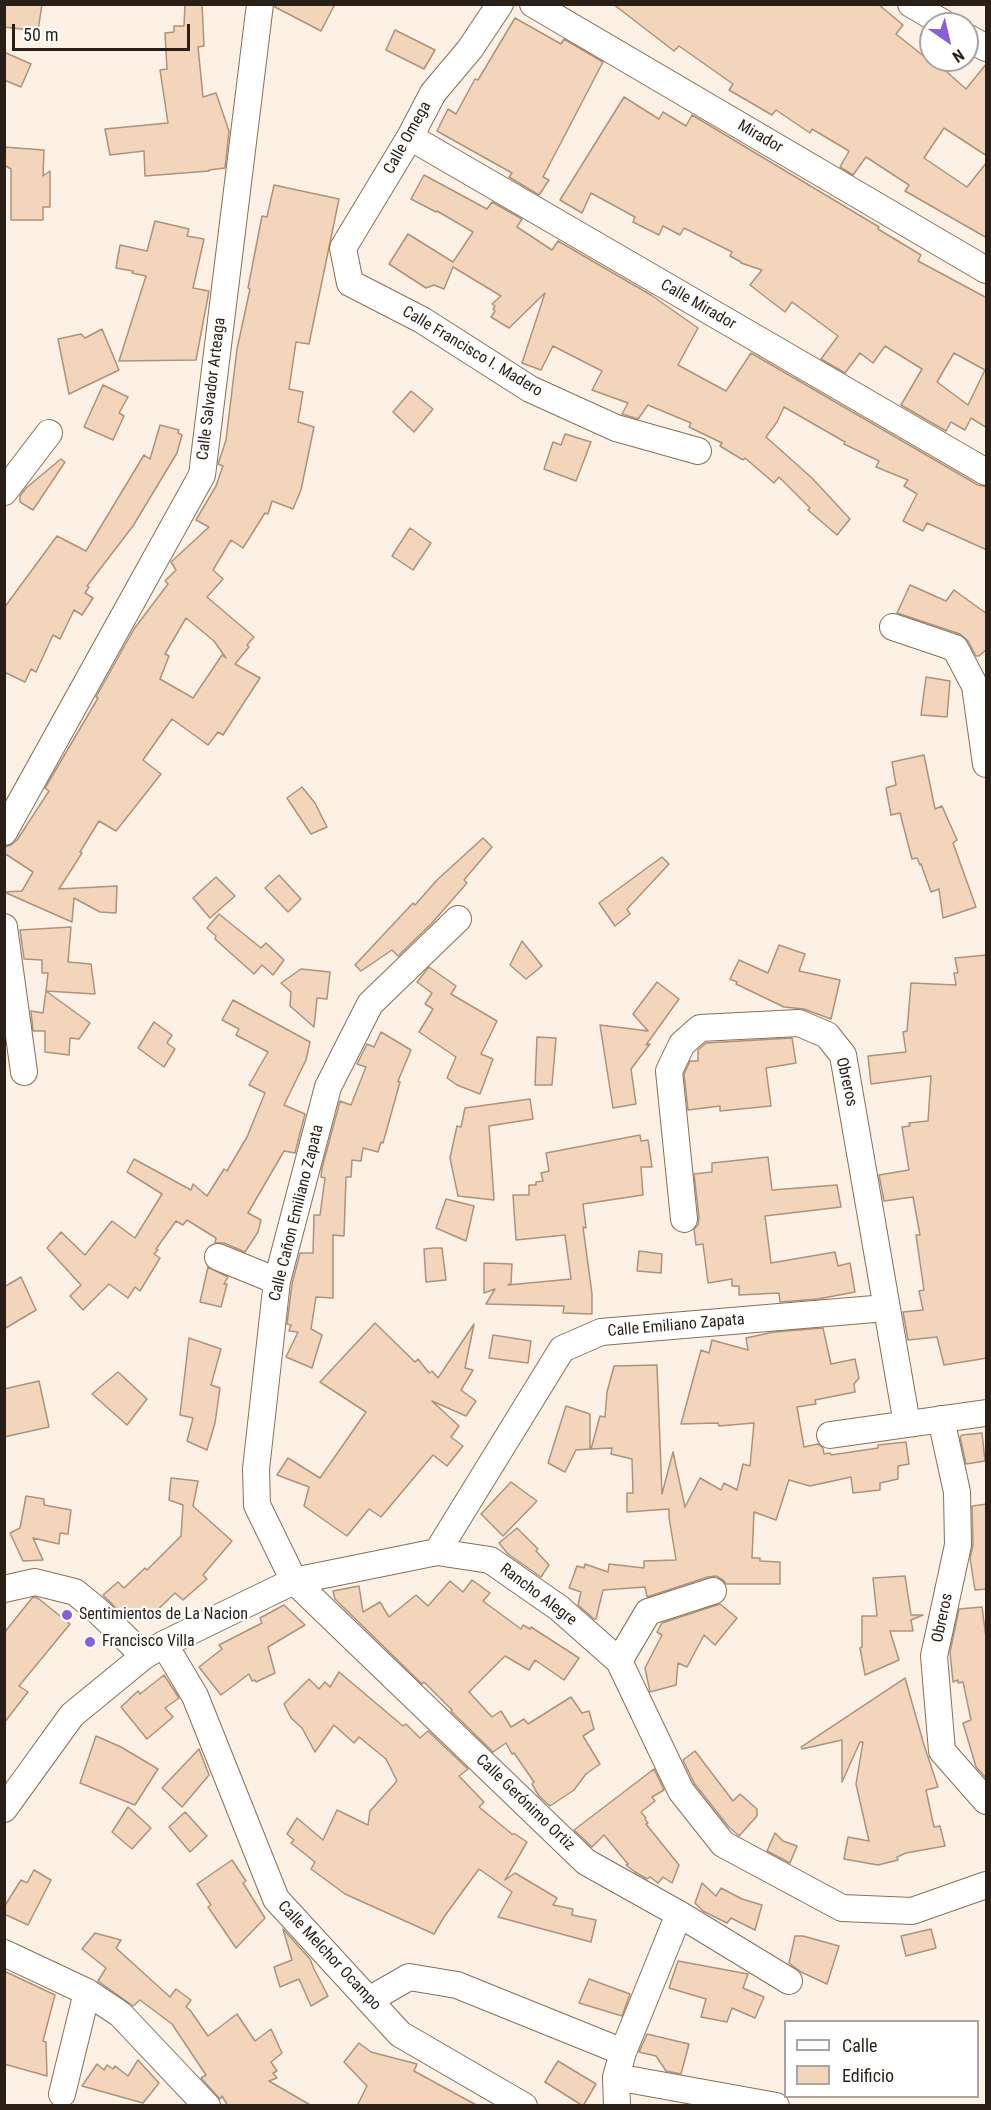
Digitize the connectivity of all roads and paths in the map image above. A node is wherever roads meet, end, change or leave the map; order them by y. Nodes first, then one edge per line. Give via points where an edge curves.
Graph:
1 (260, 4) edge
2 (500, 4) edge
3 (533, 4) edge
4 (911, 4) edge
5 (925, 12) edge
6 (410, 137) junction
7 (987, 270) edge
8 (350, 283) joint
9 (49, 433) dead end
10 (698, 451) dead end
11 (987, 472) edge
12 (4, 492) edge
13 (893, 627) dead end
14 (987, 764) edge
15 (4, 832) edge
16 (458, 919) dead end
17 (4, 927) edge
18 (24, 1072) dead end
19 (684, 1219) dead end
20 (218, 1257) dead end
21 (277, 1281) junction
22 (886, 1308) junction
23 (987, 1413) edge
24 (941, 1419) junction
25 (907, 1424) junction
26 (830, 1435) dead end
27 (437, 1552) junction
28 (294, 1581) junction
29 (4, 1589) edge
30 (713, 1591) dead end
31 (154, 1650) junction
32 (619, 1661) junction
33 (987, 1801) edge
34 (4, 1809) edge
35 (987, 1885) edge
36 (679, 1914) junction
37 (4, 1953) edge
38 (789, 1981) dead end
39 (87, 1992) junction
40 (369, 2000) junction
41 (623, 2052) junction
42 (616, 2077) junction
43 (62, 2094) dead end
44 (207, 2106) edge
45 (524, 2106) edge
46 (617, 2106) edge
47 (776, 2106) edge

1 - 15 street, Calle Salvador Arteaga via 202,475
2 - 6 street, Calle Omega via 470,49 433,93
3 - 7 street, Mirador
4 - 5 street
6 - 8 street, Calle Omega via 343,248
6 - 11 street, Calle Mirador
8 - 10 street, Calle Francisco I. Madero via 422,320 530,389 616,428
9 - 12 street
13 - 14 street via 955,648 975,686
16 - 21 street, Calle Cañon Emiliano Zapata via 370,1004 328,1088
17 - 18 street
19 - 22 street, Obreros via 669,1071 682,1044 700,1028 799,1023 827,1035 843,1055
20 - 21 street
21 - 28 street, Calle Cañon Emiliano Zapata via 256,1469 256,1505
22 - 25 street, Obreros
22 - 27 street, Calle Emiliano Zapata via 601,1332 562,1348
23 - 24 street
24 - 25 street
24 - 33 street, Obreros via 957,1492 958,1545 934,1656 942,1751
25 - 26 street
27 - 28 street, Rancho Alegre
27 - 32 street, Rancho Alegre via 490,1560 559,1608
28 - 31 street, Rancho Alegre
28 - 36 street, Calle Gerónimo Ortiz via 586,1862
29 - 31 street, Calle Melchor Ocampo via 35,1582 75,1592
30 - 32 street via 648,1612
31 - 34 street, Rancho Alegre via 72,1715
31 - 40 street, Calle Melchor Ocampo via 195,1696 276,1899
32 - 35 street, Rancho Alegre via 681,1791 723,1844 842,1908 912,1911
36 - 38 street, Calle Gerónimo Ortiz
36 - 41 street
37 - 39 street
39 - 43 street
39 - 44 street via 120,2014
40 - 41 street via 409,1977 457,1985
40 - 45 street, Calle Melchor Ocampo via 400,2034
41 - 42 street
42 - 46 street
42 - 47 street

